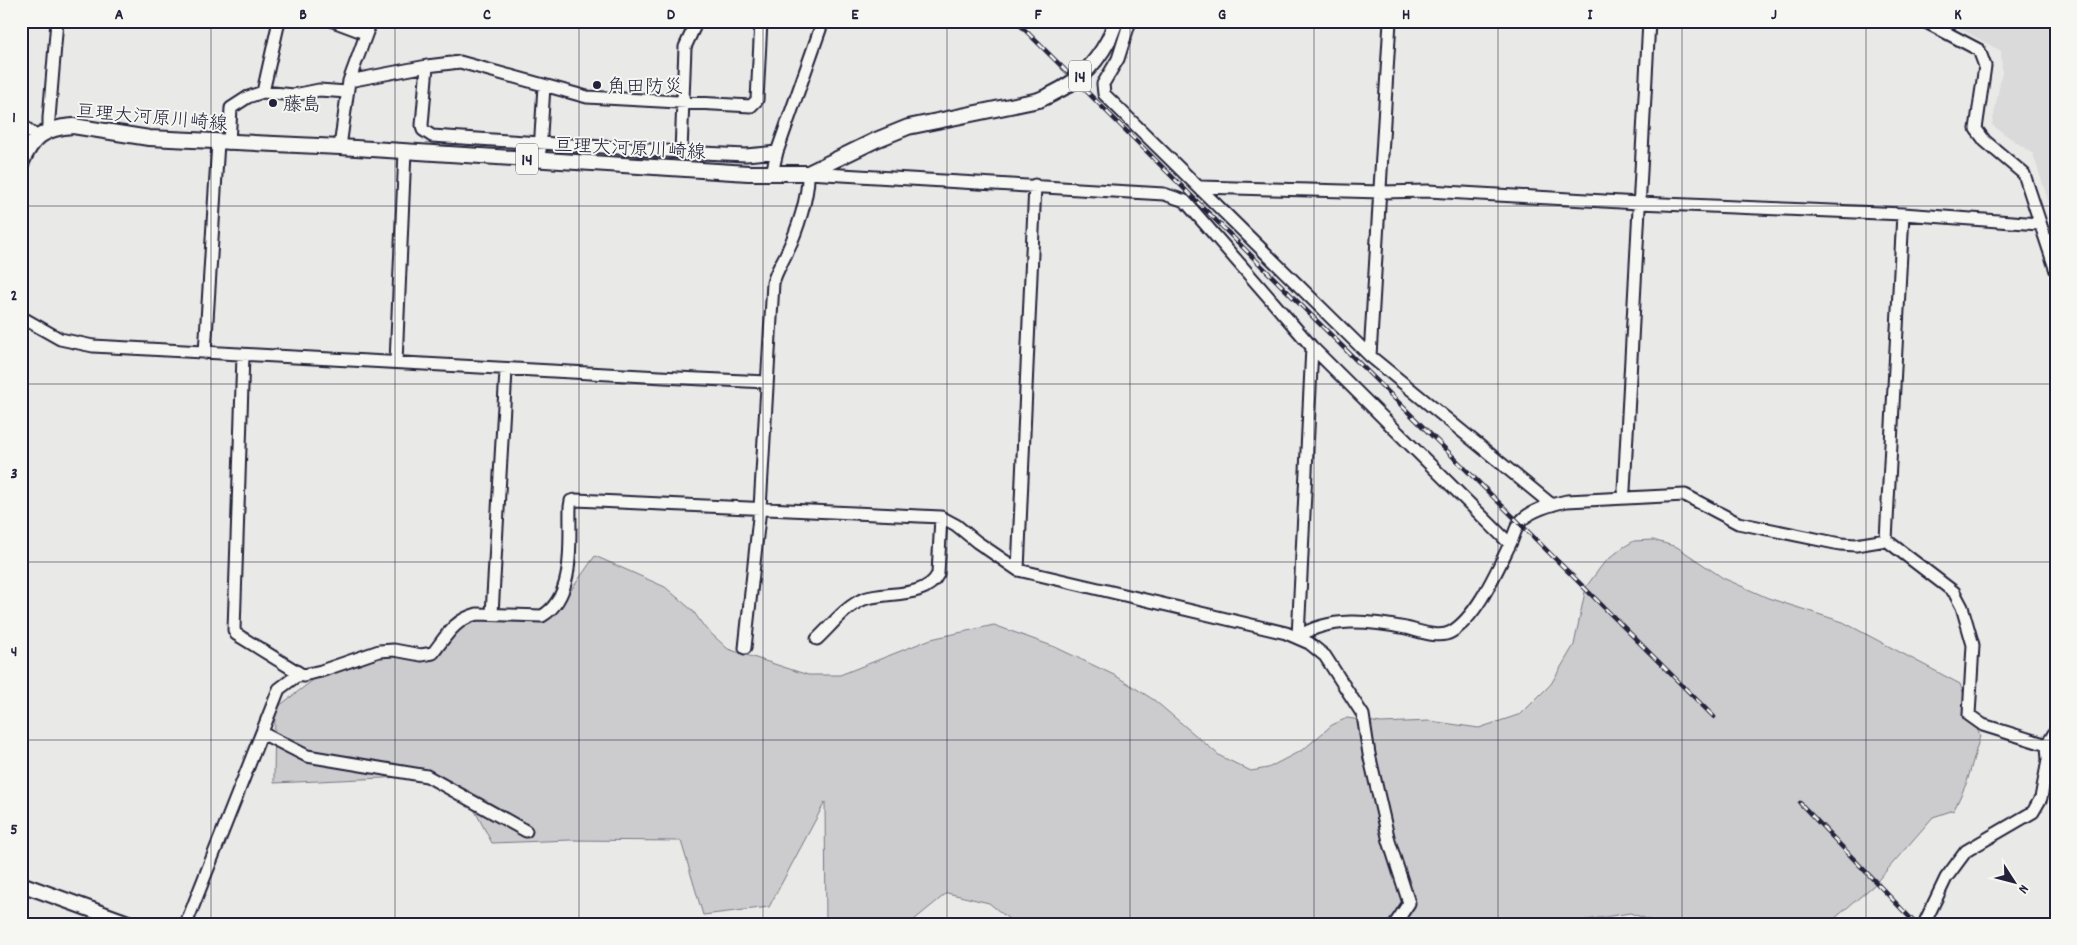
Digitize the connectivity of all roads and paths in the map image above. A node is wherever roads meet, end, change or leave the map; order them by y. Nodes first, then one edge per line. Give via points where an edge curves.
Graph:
1 (57, 21) edge
2 (279, 21) edge
3 (333, 21) edge
4 (371, 21) edge
5 (697, 21) edge
6 (761, 21) edge
7 (824, 21) edge
8 (1116, 21) edge
9 (1130, 21) edge
10 (1390, 21) edge
11 (1649, 21) edge
12 (1924, 21) edge
13 (365, 33) junction
14 (426, 66) junction
15 (544, 86) junction
16 (348, 87) junction
17 (263, 92) junction
18 (683, 102) junction
19 (21, 124) edge
20 (50, 125) junction
21 (37, 137) junction
22 (226, 138) junction
23 (540, 144) junction
24 (340, 147) junction
25 (405, 151) junction
26 (681, 152) junction
27 (540, 160) junction
28 (21, 164) edge
29 (774, 164) junction
30 (808, 173) junction
31 (1035, 185) junction
32 (1201, 188) junction
33 (1381, 192) junction
34 (1639, 203) junction
35 (1903, 214) junction
36 (2039, 224) junction
37 (2056, 271) edge
38 (21, 317) edge
39 (1312, 347) junction
40 (205, 353) junction
41 (243, 355) junction
42 (1370, 356) junction
43 (396, 362) junction
44 (506, 371) junction
45 (767, 382) junction
46 (1624, 490) dead end
47 (1552, 505) junction
48 (760, 508) junction
49 (941, 517) junction
50 (1886, 540) junction
51 (1510, 544) junction
52 (1018, 570) junction
53 (492, 614) junction
54 (1298, 637) junction
55 (817, 639) dead end
56 (745, 648) dead end
57 (304, 676) junction
58 (2056, 730) edge
59 (262, 733) junction
60 (2047, 745) junction
61 (526, 831) dead end
62 (21, 884) edge
63 (131, 924) edge
64 (186, 924) edge
65 (1395, 924) edge
66 (1924, 924) edge

1 - 20 street
2 - 17 street
3 - 13 street
4 - 13 street
5 - 18 street via 685,47
6 - 18 street via 757,100 751,106
7 - 29 street
8 - 30 main road, 亘理大河原川崎線 / 14, bridge via 1101,54 1065,89 1039,100 908,127
9 - 32 street via 1118,59 1103,84 1104,94
10 - 33 street
11 - 34 street
12 - 36 street via 1980,50 1985,66 1976,129 1985,141 2024,174
13 - 16 street
14 - 15 street via 460,62
14 - 16 street
14 - 23 street via 422,125 426,134
15 - 18 street via 587,97
15 - 23 street
16 - 17 street via 294,95
16 - 24 street
17 - 22 street via 231,108
18 - 26 street
19 - 21 street
20 - 21 main road, 亘理大河原川崎線 / 14
20 - 22 main road, 亘理大河原川崎線 / 14 via 149,138
21 - 28 main road via 26,150
22 - 24 main road, 亘理大河原川崎線 / 14
22 - 40 street
23 - 26 street
23 - 27 street
24 - 25 main road, 亘理大河原川崎線 / 14
25 - 27 main road, 亘理大河原川崎線 / 14
25 - 43 street
26 - 29 street via 746,155
27 - 29 main road, 亘理大河原川崎線 / 14
29 - 30 main road, 亘理大河原川崎線 / 14
30 - 31 street
30 - 45 street via 808,186 792,242 775,272
31 - 39 street via 1164,194 1185,201
31 - 52 street
32 - 33 street
32 - 42 street
33 - 34 street via 1428,190
33 - 42 street
34 - 35 street
34 - 46 street
35 - 36 street
35 - 50 street
36 - 37 street
38 - 40 street via 60,339 93,346
39 - 51 street
39 - 54 street
40 - 41 street
41 - 43 street
41 - 57 street via 234,630
42 - 47 street
43 - 44 street
44 - 45 street
44 - 53 street
45 - 48 street
47 - 50 street via 1629,496 1685,495 1738,523 1840,544
47 - 51 street via 1524,518 1515,529
48 - 49 street
48 - 53 street via 576,500 570,507 569,564 561,593 553,607 542,616
48 - 56 street
49 - 52 street
49 - 55 street via 938,574 929,587 862,600
50 - 60 street via 1954,592 1962,607 1973,645 1969,715 1983,725
51 - 54 street via 1470,614 1447,634 1349,622 1308,631
52 - 54 street
53 - 57 street via 477,614 457,622 433,653 379,651
54 - 65 street via 1325,656 1363,715 1389,841 1409,903
57 - 59 street via 295,677 279,689
58 - 60 street
59 - 61 street via 307,756 427,776
59 - 64 street
60 - 66 street via 2048,760 2041,798 2033,812 1966,851 1946,878
62 - 63 main road

